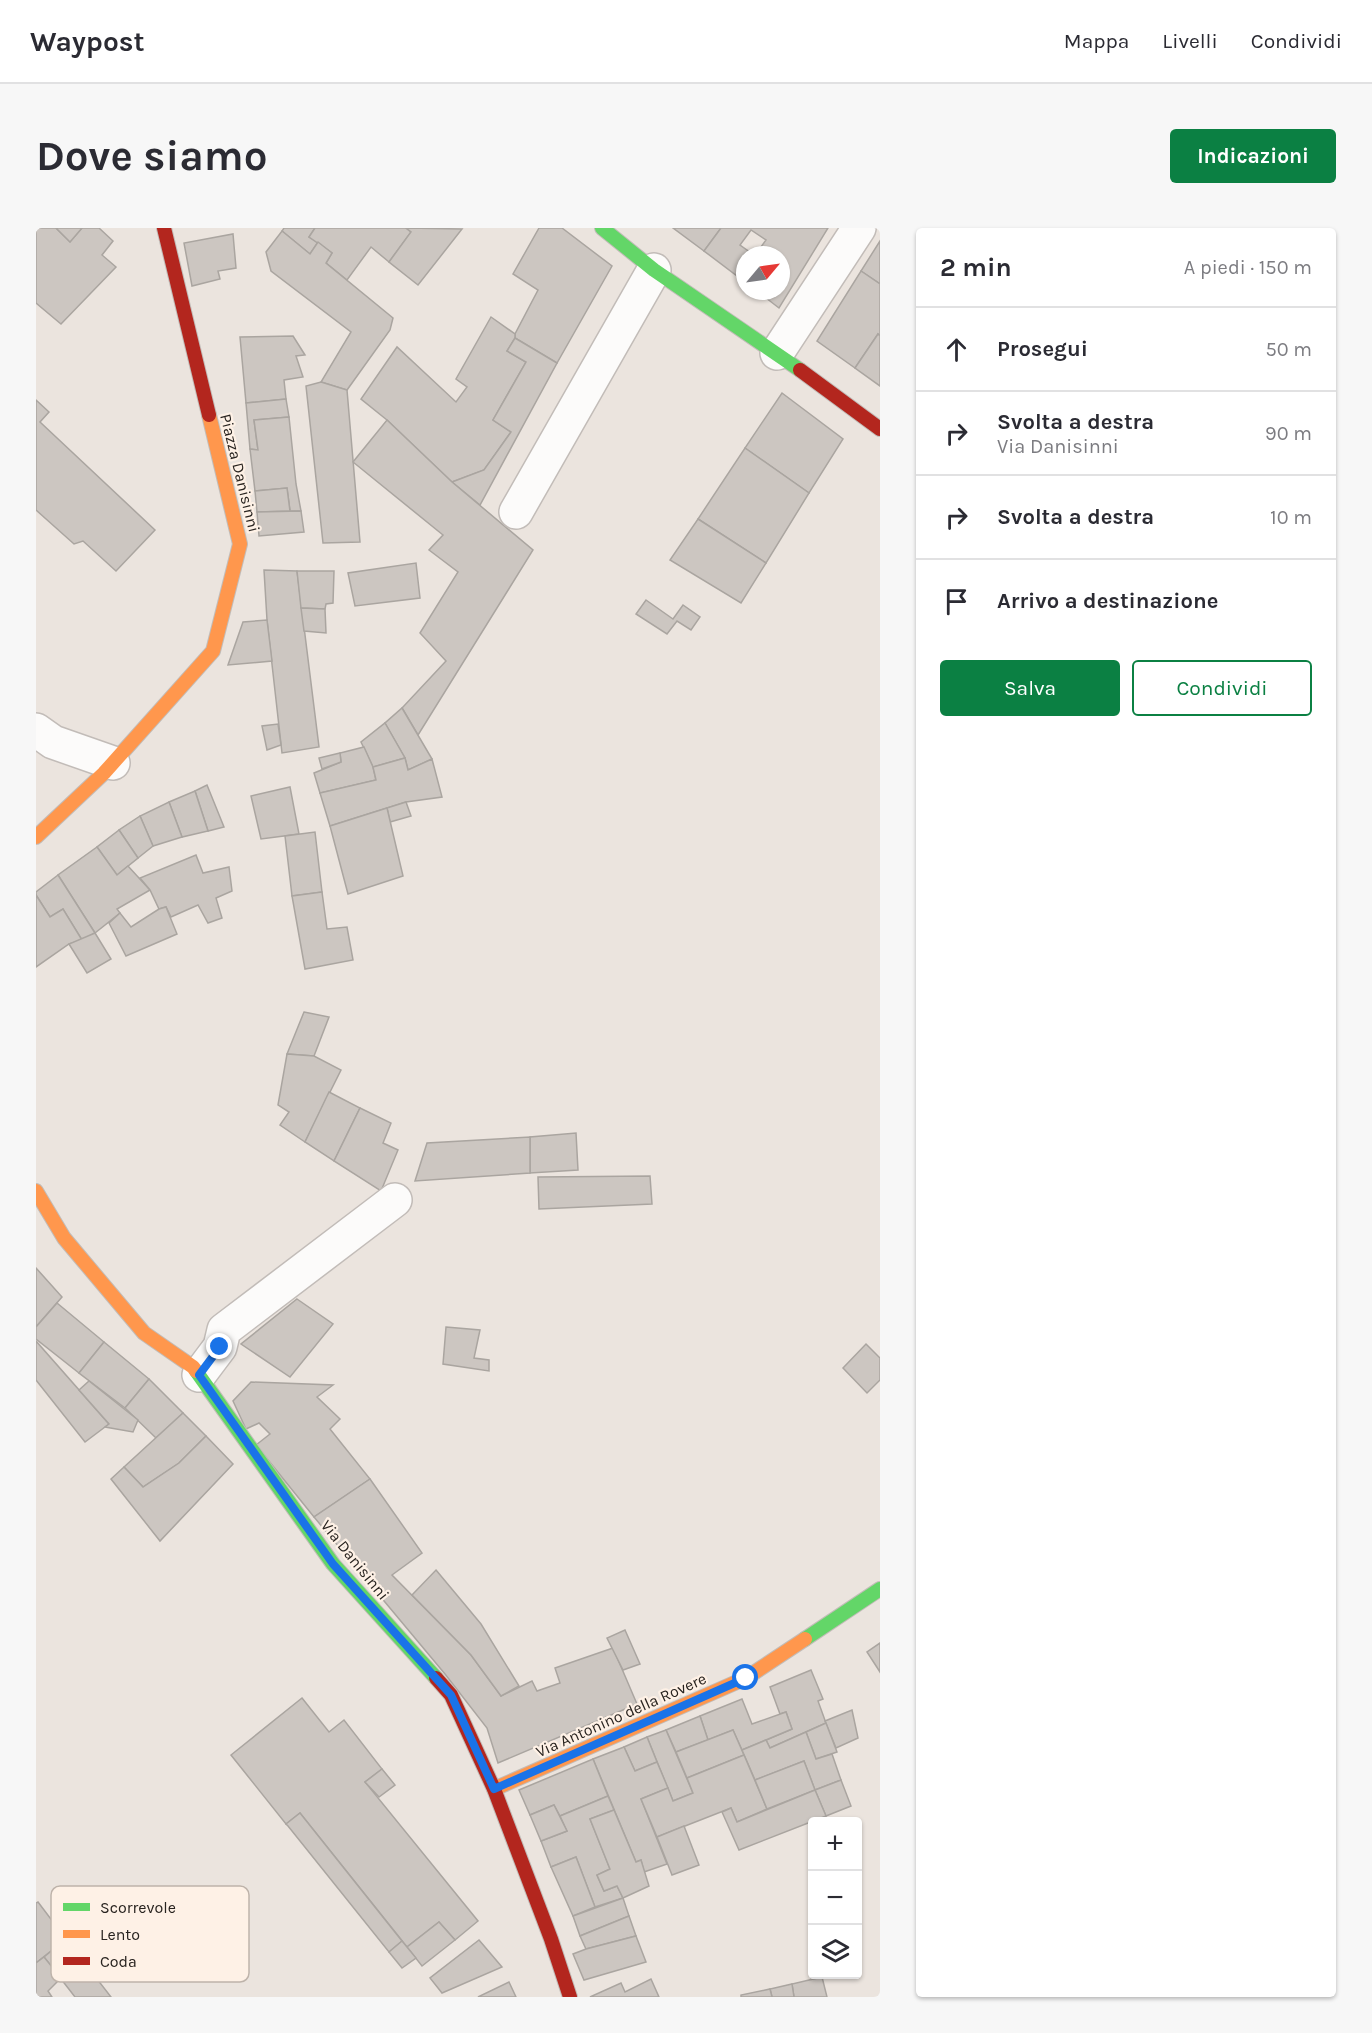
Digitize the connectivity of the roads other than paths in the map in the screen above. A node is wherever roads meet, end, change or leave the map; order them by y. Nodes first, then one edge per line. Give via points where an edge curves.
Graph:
1 (164, 228) edge
2 (602, 228) edge
3 (860, 228) edge
4 (654, 270) junction
5 (777, 353) junction
6 (880, 429) edge
7 (516, 512) dead end
8 (36, 730) edge
9 (113, 763) junction
10 (36, 837) edge
11 (36, 1191) edge
12 (395, 1200) dead end
13 (199, 1375) junction
14 (880, 1589) edge
15 (494, 1789) junction
16 (570, 1997) edge

1 - 9 street, Piazza Danisinni via 240,544 213,651
2 - 4 street
3 - 5 street
4 - 5 street
4 - 7 street
5 - 6 street
8 - 9 street via 53,742
9 - 10 street, Piazza Danisinni
11 - 13 street, Via Danisinni via 64,1238 144,1333
12 - 13 street via 224,1330 220,1347
13 - 15 street, Via Danisinni via 333,1564 451,1695
14 - 15 street, Via Antonino della Rovere via 746,1678
15 - 16 street, Via Danisinni

